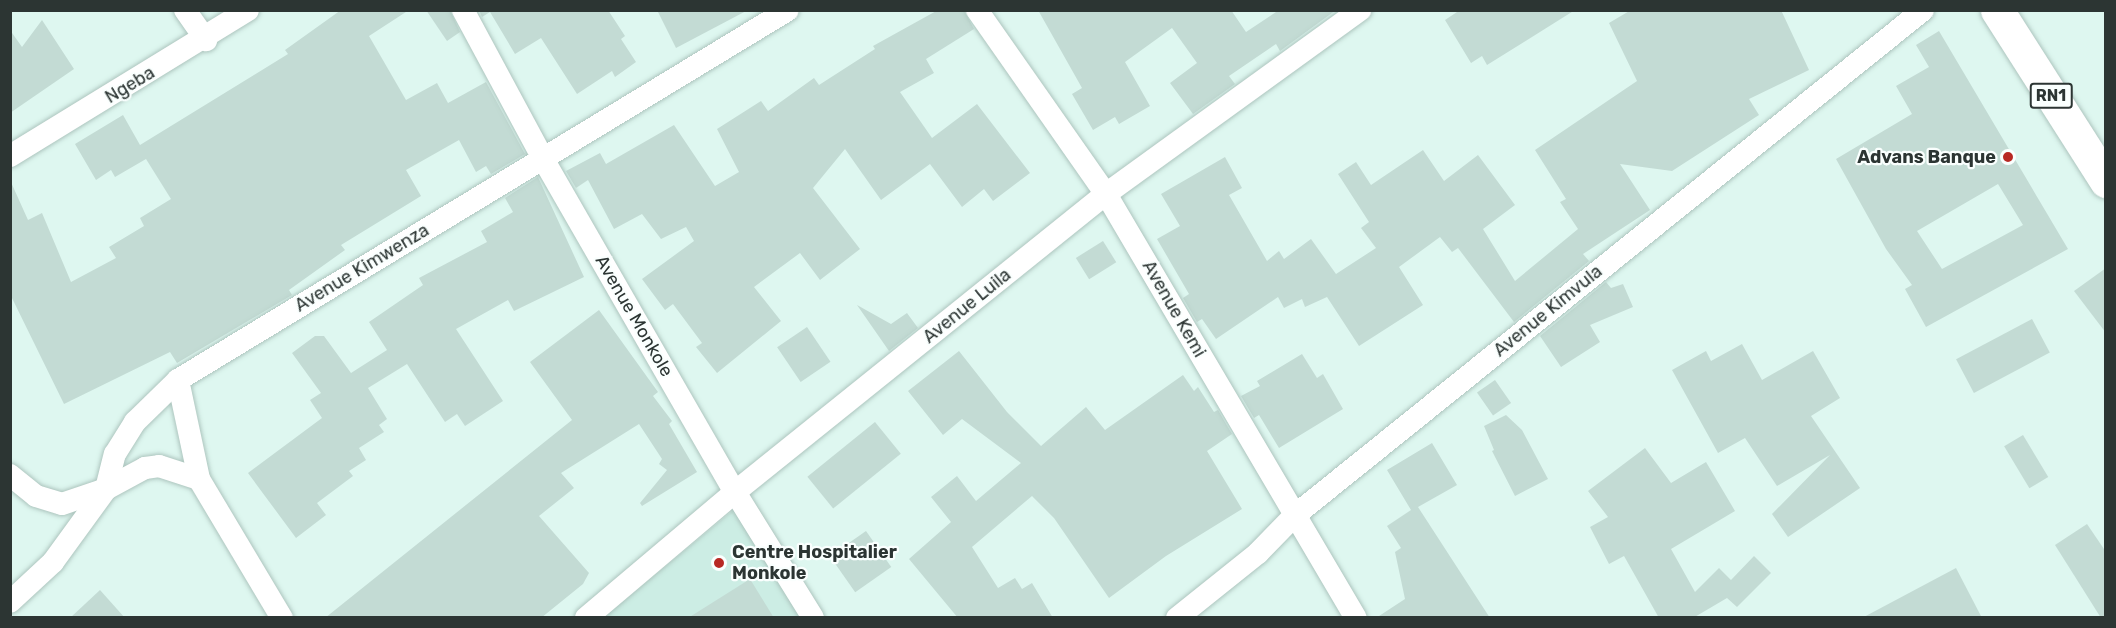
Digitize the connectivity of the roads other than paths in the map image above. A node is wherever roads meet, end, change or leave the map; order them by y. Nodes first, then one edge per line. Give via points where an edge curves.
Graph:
1 (185, 10) edge
2 (248, 10) edge
3 (463, 10) edge
4 (788, 10) edge
5 (976, 10) edge
6 (1360, 10) edge
7 (1923, 10) edge
8 (1997, 10) edge
9 (206, 40) junction
10 (10, 156) edge
11 (542, 157) junction
12 (2106, 181) edge
13 (1106, 194) junction
14 (178, 380) junction
15 (10, 475) edge
16 (198, 479) junction
17 (106, 489) junction
18 (735, 492) junction
19 (1294, 516) junction
20 (10, 602) edge
21 (282, 618) edge
22 (586, 618) edge
23 (813, 618) edge
24 (1176, 618) edge
25 (1356, 618) edge

1 - 9 street
2 - 9 street, Ngeba
3 - 11 street, Avenue Monkole
4 - 11 street, Avenue Kimwenza
5 - 13 street, Avenue Kemi
6 - 13 street, Avenue Luila
7 - 19 street, Avenue Kimvula
8 - 12 highway, RN1
9 - 10 street, Ngeba
11 - 14 street, Avenue Kimwenza
11 - 18 street, Avenue Monkole
13 - 18 street, Avenue Luila
13 - 19 street, Avenue Kemi
14 - 16 street
14 - 17 street, Avenue Kimwenza via 135,422 115,454
15 - 17 street via 24,489 48,502 62,504
16 - 17 street via 159,466 145,468
16 - 21 street
17 - 20 street, Avenue Kimwenza via 53,562
18 - 22 street, Avenue Luila
18 - 23 street, Avenue Monkole
19 - 24 street, Avenue Kimvula via 1258,553
19 - 25 street, Avenue Kemi

